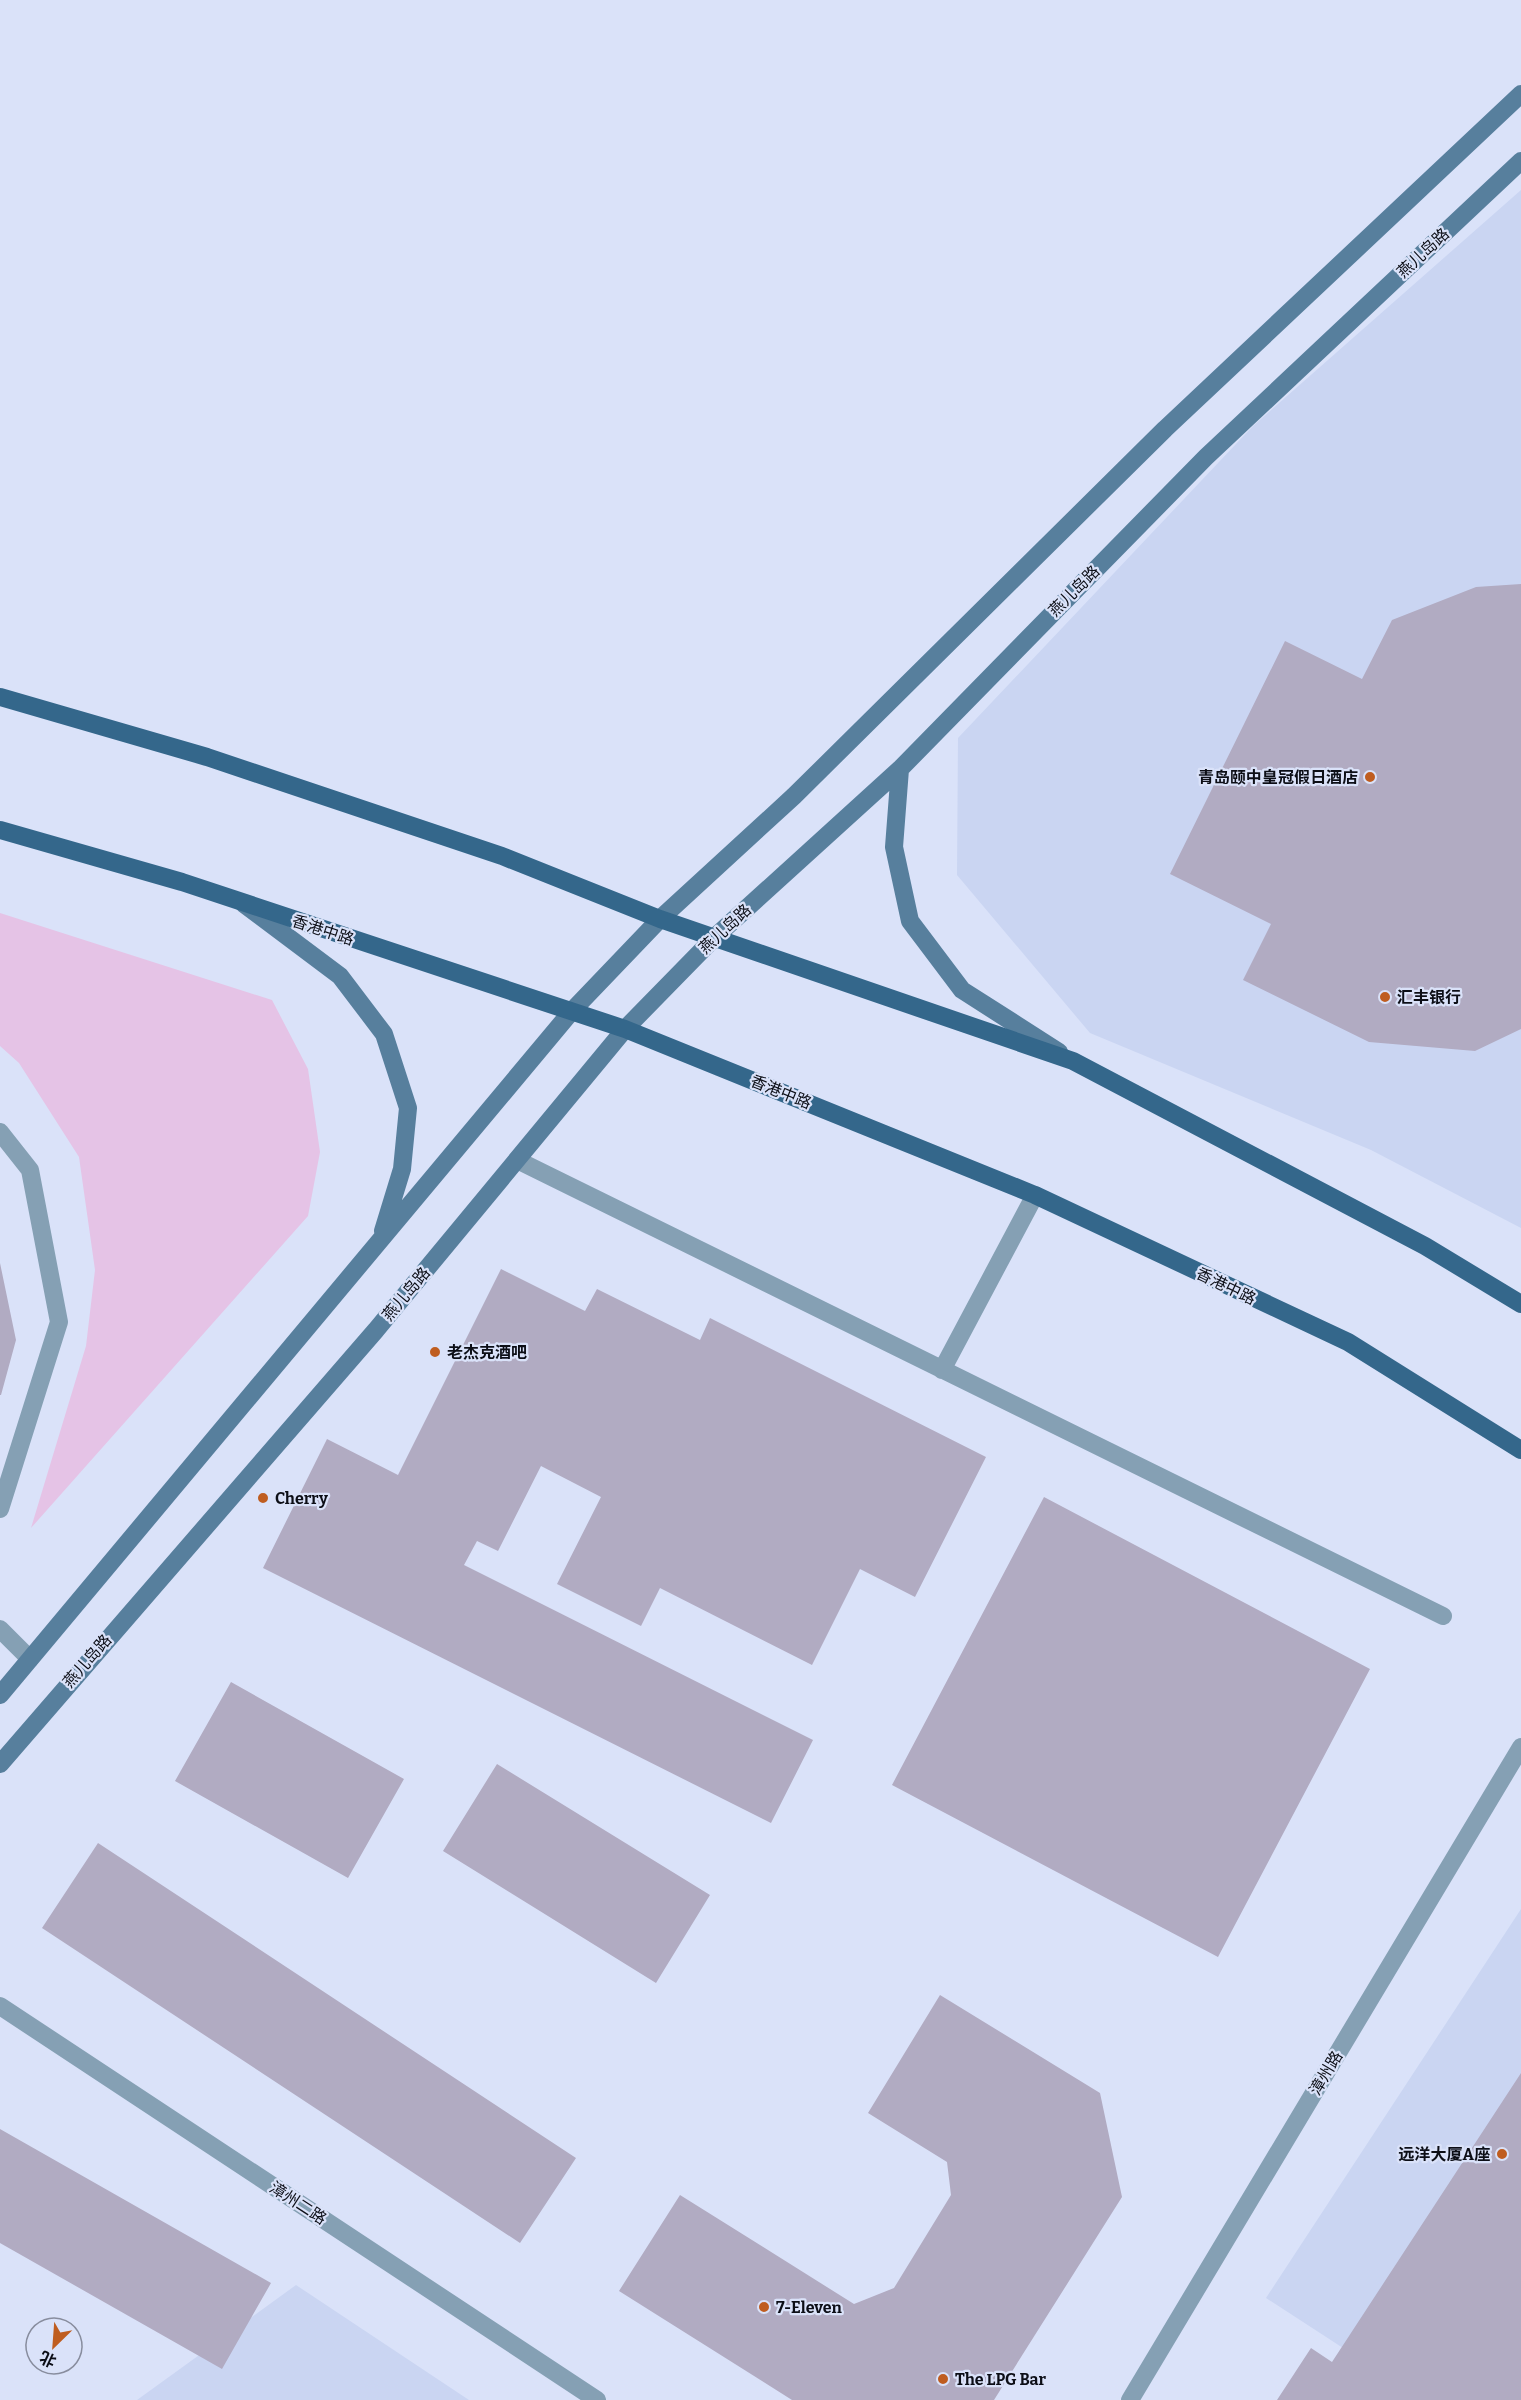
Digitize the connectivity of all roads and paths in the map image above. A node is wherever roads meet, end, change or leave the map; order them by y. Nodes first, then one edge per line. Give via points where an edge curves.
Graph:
1 (1521, 94) edge
2 (1521, 161) edge
3 (0, 697) edge
4 (900, 769) junction
5 (0, 830) edge
6 (244, 904) junction
7 (660, 919) junction
8 (715, 937) junction
9 (571, 1012) junction
10 (625, 1029) junction
11 (1073, 1061) junction
12 (0, 1132) edge
13 (517, 1160) junction
14 (1035, 1195) junction
15 (380, 1241) junction
16 (1521, 1304) edge
17 (942, 1370) junction
18 (1521, 1450) edge
19 (0, 1509) edge
20 (1443, 1617) dead end
21 (0, 1629) edge
22 (30, 1659) junction
23 (0, 1695) edge
24 (1521, 1747) edge
25 (0, 1764) edge
26 (0, 2006) edge
27 (597, 2400) edge
28 (1130, 2400) edge

1 - 7 main road via 1165,429 794,795
2 - 4 main road, 燕儿岛路 via 1206,457
3 - 7 main road via 207,758 491,852
4 - 8 main road, 燕儿岛路
4 - 11 main road via 894,847 910,921 962,990
5 - 6 main road, 香港中路 via 182,882
6 - 9 main road, 香港中路
6 - 15 main road via 340,976 384,1034 408,1108 402,1169
7 - 8 main road
7 - 9 main road
8 - 10 main road, 燕儿岛路
8 - 11 main road
9 - 10 main road, 香港中路
9 - 15 main road
10 - 13 main road, 燕儿岛路
10 - 14 main road, 香港中路
11 - 16 main road via 1425,1246
12 - 19 street via 30,1170 59,1322
13 - 17 street
13 - 25 main road, 燕儿岛路 via 369,1339
14 - 17 street
14 - 18 main road, 香港中路 via 1348,1342
15 - 22 main road
17 - 20 street
21 - 22 street
22 - 23 main road
24 - 28 street, 漳州路
26 - 27 street, 漳州二路

